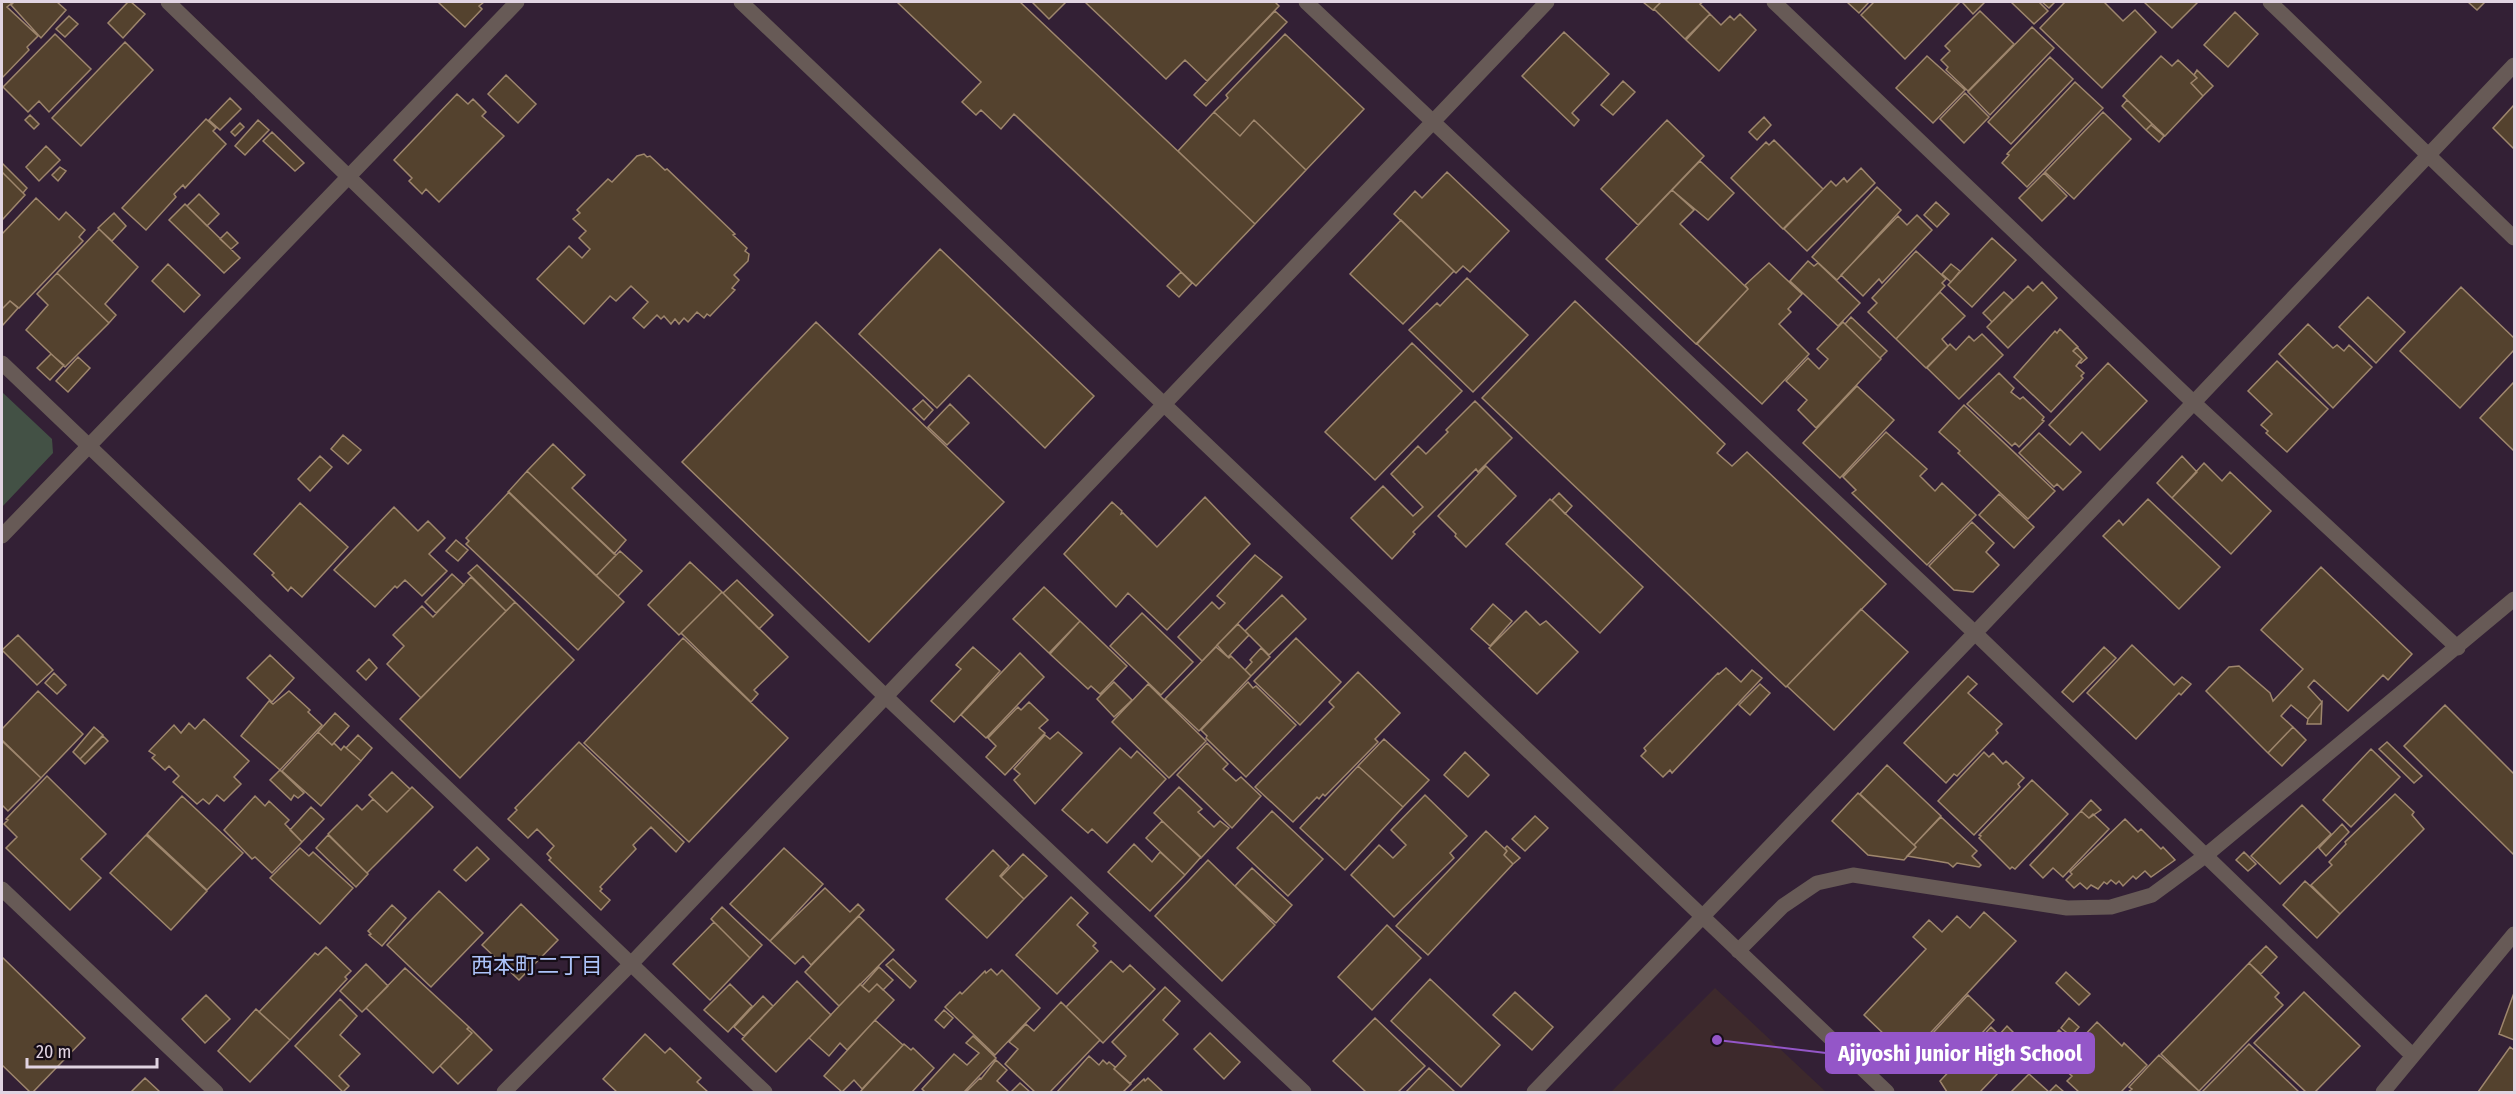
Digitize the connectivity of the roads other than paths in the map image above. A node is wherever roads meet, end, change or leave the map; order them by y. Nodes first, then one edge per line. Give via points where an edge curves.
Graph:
1 (168, 2) edge
2 (517, 2) edge
3 (741, 2) edge
4 (1306, 2) edge
5 (1547, 2) edge
6 (1774, 2) edge
7 (2270, 2) edge
8 (2514, 65) edge
9 (1432, 121) junction
10 (2428, 155) junction
11 (350, 176) junction
12 (2514, 238) edge
13 (2, 363) edge
14 (2194, 403) junction
15 (1165, 404) junction
16 (88, 445) junction
17 (2, 536) edge
18 (2514, 599) edge
19 (1975, 633) junction
20 (2458, 648) junction
21 (884, 695) junction
22 (2205, 856) junction
23 (2, 889) edge
24 (1702, 916) junction
25 (2514, 934) edge
26 (1738, 951) junction
27 (631, 964) junction
28 (2412, 1055) junction
29 (216, 1092) edge
30 (504, 1092) edge
31 (765, 1092) edge
32 (1304, 1092) edge
33 (1534, 1092) edge
34 (1887, 1092) edge
35 (2384, 1092) edge

1 - 11 street
2 - 11 street
3 - 15 street
4 - 9 street
5 - 9 street
6 - 14 street
7 - 10 street
8 - 10 street
9 - 15 street
9 - 19 street
10 - 12 street
10 - 14 street
11 - 16 street
11 - 21 street
13 - 16 street
14 - 19 street
14 - 20 street
15 - 21 street
15 - 24 street
16 - 17 street
16 - 27 street
18 - 20 street
19 - 22 street
19 - 24 street
20 - 22 street
21 - 27 street
21 - 32 street
22 - 26 street via 2152,895 2111,907 2067,908 1853,875 1817,883 1784,906
22 - 28 street
23 - 29 street
24 - 26 street
24 - 33 street
25 - 28 street
26 - 34 street
27 - 30 street
27 - 31 street
28 - 35 street

